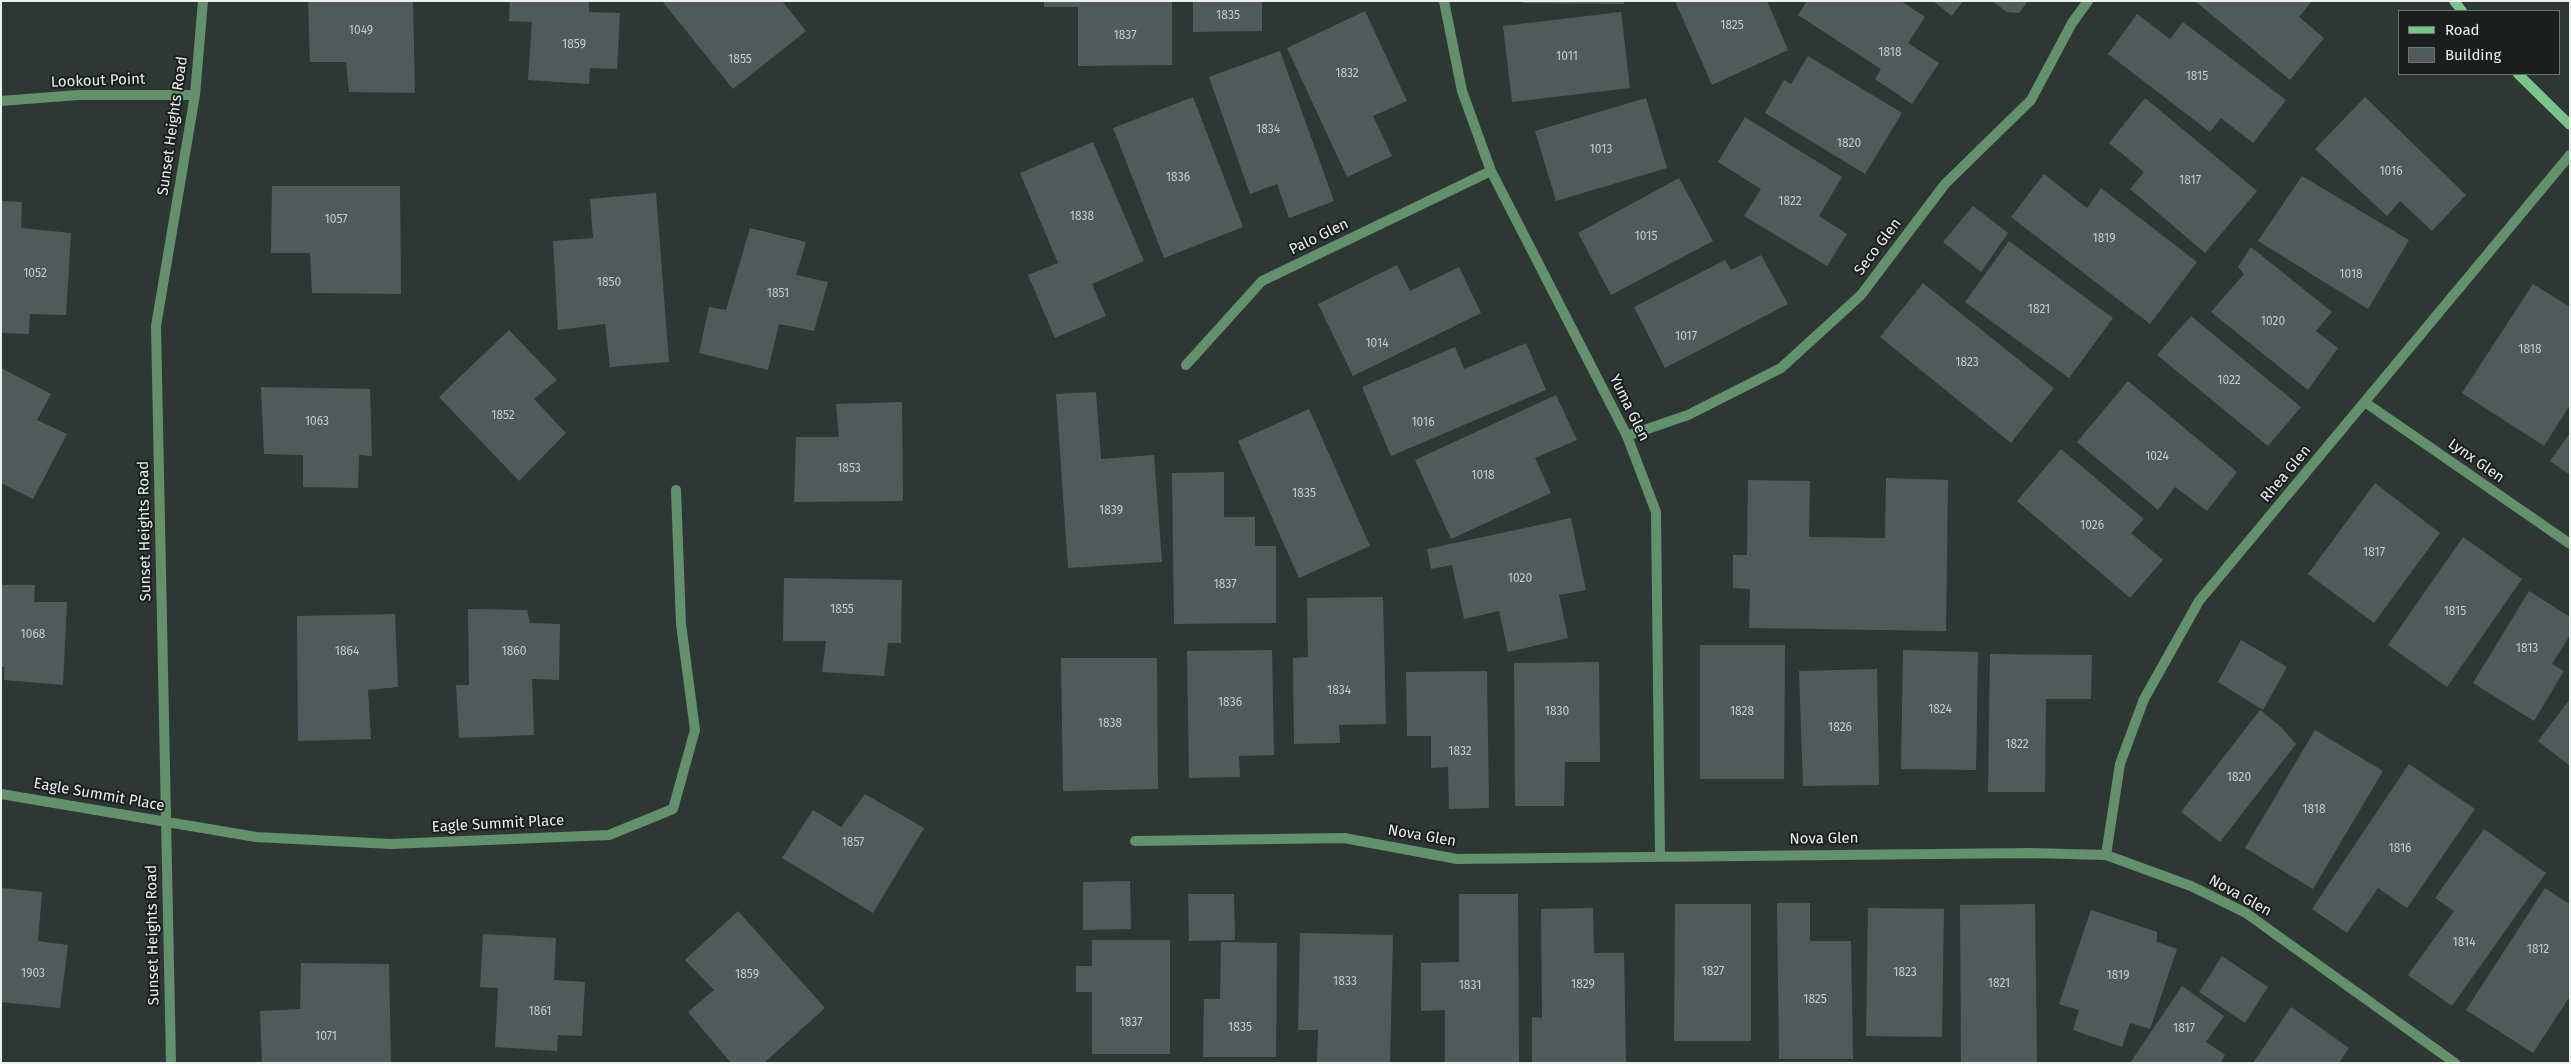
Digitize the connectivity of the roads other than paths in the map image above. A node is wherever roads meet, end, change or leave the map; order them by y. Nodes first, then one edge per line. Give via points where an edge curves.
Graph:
1 (203, 1) edge
2 (1444, 1) edge
3 (2088, 1) edge
4 (2519, 75) edge
5 (195, 95) junction
6 (1, 101) edge
7 (2570, 125) edge
8 (2570, 155) edge
9 (1491, 171) junction
10 (1186, 365) dead end
11 (2366, 403) junction
12 (1627, 436) junction
13 (676, 490) dead end
14 (2570, 544) edge
15 (1, 794) edge
16 (166, 822) junction
17 (1134, 841) dead end
18 (2106, 855) junction
19 (1660, 856) junction
20 (171, 1063) edge
21 (2455, 1063) edge

1 - 5 street, Sunset Heights Road
2 - 9 street, Yuma Glen via 1462,91
3 - 12 street, Seco Glen via 2072,23 2031,100 1945,184 1861,295 1781,368 1688,415
4 - 7 street
5 - 6 street, Lookout Point via 78,95
5 - 16 street, Sunset Heights Road via 156,326
8 - 11 street, Rhea Glen
9 - 10 street, Palo Glen via 1262,281
9 - 12 street, Yuma Glen
11 - 14 street, Lynx Glen
11 - 18 street, Rhea Glen via 2198,601 2144,699 2130,736 2120,764
12 - 19 street, Yuma Glen via 1656,512
13 - 16 street, Eagle Summit Place via 681,624 696,730 673,809 610,834 391,844 256,837
15 - 16 street, Eagle Summit Place
16 - 20 street, Sunset Heights Road
17 - 19 street, Nova Glen via 1344,838 1458,859
18 - 19 street, Nova Glen
18 - 21 street, Nova Glen via 2191,886 2246,913

